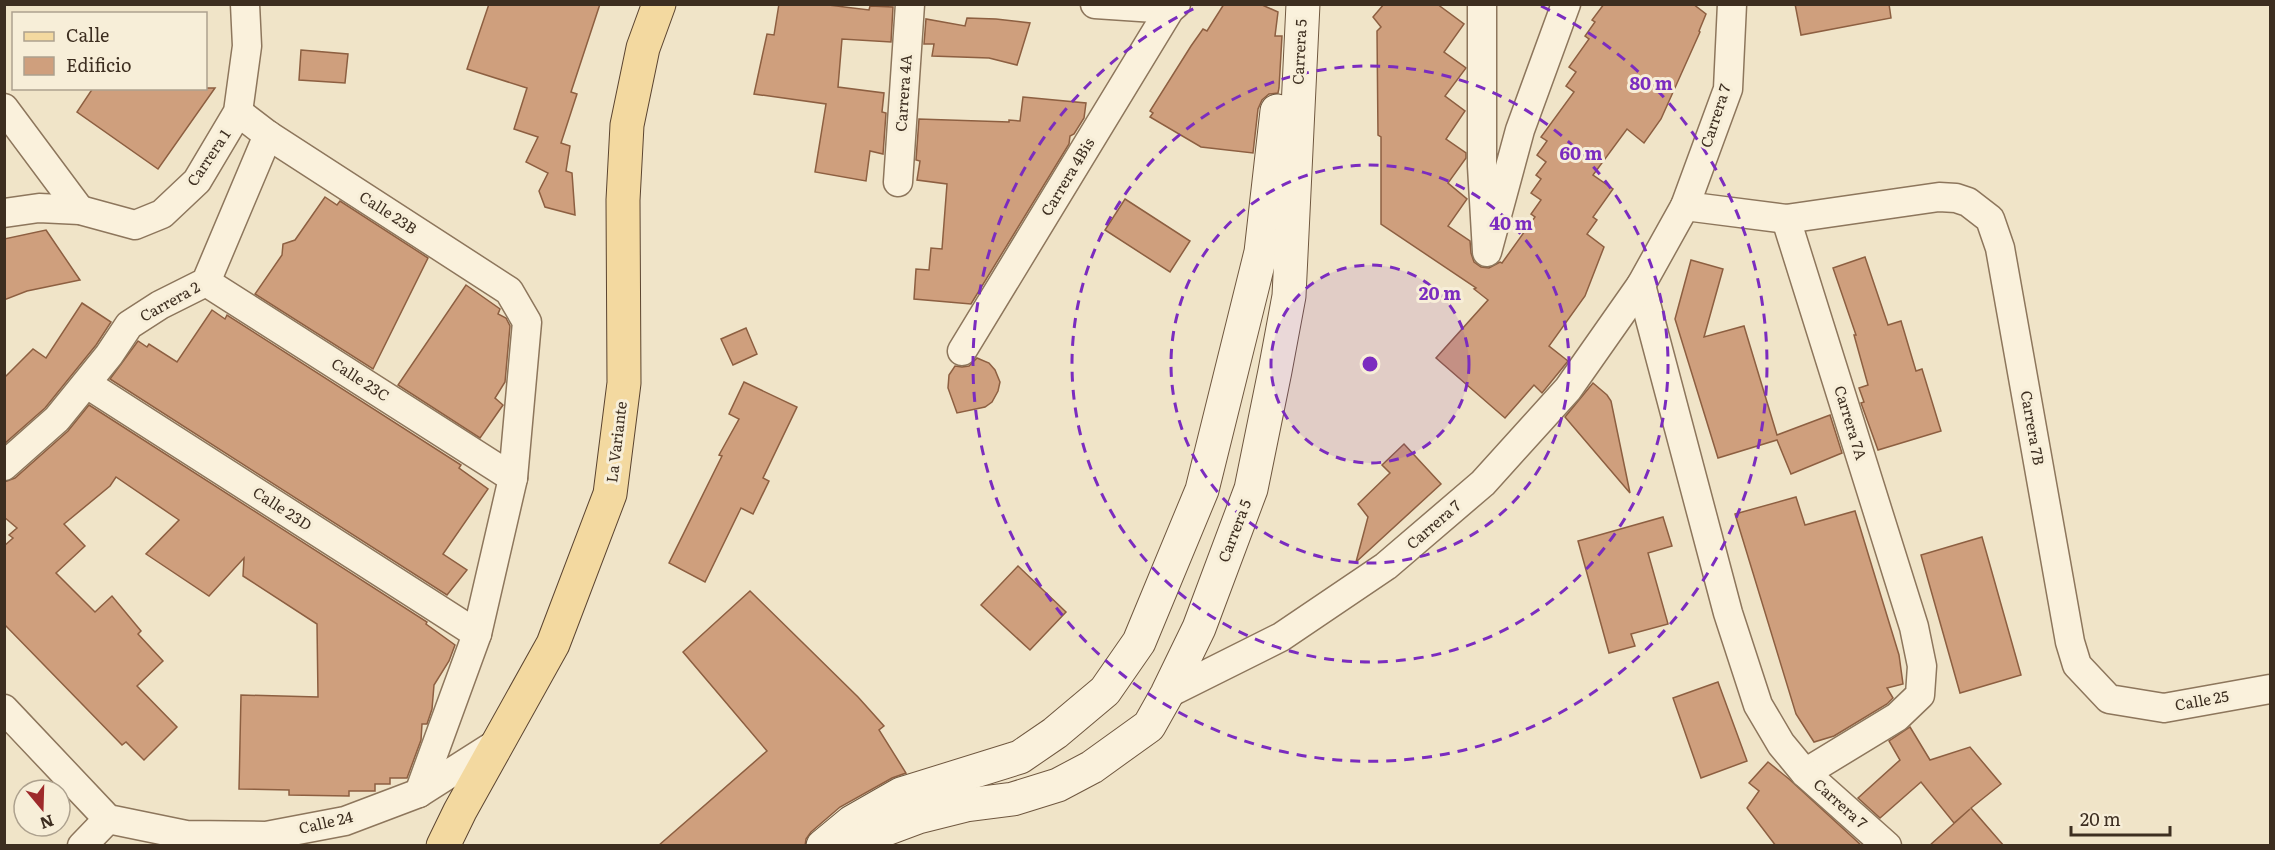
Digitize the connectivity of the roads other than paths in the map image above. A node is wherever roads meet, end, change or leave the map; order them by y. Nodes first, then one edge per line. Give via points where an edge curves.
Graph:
1 (245, 4) edge
2 (659, 4) edge
3 (910, 4) edge
4 (1095, 4) edge
5 (1285, 4) edge
6 (1303, 4) edge
7 (1482, 4) edge
8 (1566, 4) edge
9 (1732, 4) edge
10 (1173, 7) edge
11 (4, 108) edge
12 (238, 112) junction
13 (268, 135) junction
14 (898, 182) dead end
15 (1685, 206) junction
16 (80, 210) junction
17 (4, 213) edge
18 (1786, 219) junction
19 (206, 282) junction
20 (1641, 285) junction
21 (962, 351) dead end
22 (87, 384) junction
23 (4, 466) edge
24 (513, 478) junction
25 (477, 634) junction
26 (2077, 665) joint
27 (2271, 689) edge
28 (1167, 694) junction
29 (4, 709) edge
30 (499, 742) junction
31 (1805, 773) junction
32 (419, 793) junction
33 (108, 819) junction
34 (82, 846) edge
35 (443, 846) edge
36 (823, 846) edge
37 (857, 846) edge
38 (1887, 846) edge

1 - 12 street, Carrera 1 via 247,46
2 - 30 main road, La Variante via 644,48 627,125 623,200 624,382 610,494 553,644
3 - 14 street, Carrera 4A
4 - 10 street
5 - 36 street, Carrera 5 via 1282,70 1261,252 1202,490 1139,642 1105,691 1055,734 1020,757 902,794 852,822
6 - 28 street, Carrera 5 via 1289,296 1275,372 1251,489 1199,627
7 - 8 street via 1482,166 1487,252 1520,130
9 - 15 street, Carrera 7 via 1728,89
10 - 21 street, Carrera 4Bis
11 - 16 street
12 - 13 street, Calle 23B
12 - 16 street, Carrera 1 via 197,181 162,214 135,225
13 - 19 street, Carrera 2
13 - 24 street, Calle 23B via 509,291 527,322
15 - 18 street
15 - 20 street, Carrera 7
16 - 17 street, Carrera 1 via 39,208
18 - 26 street, Carrera 7B via 1939,198 1968,202 1990,219 2000,248
18 - 31 street, Carrera 7A via 1923,666 1920,695 1897,717
19 - 22 street, Carrera 2 via 129,325
19 - 24 street, Calle 23C
20 - 28 street, Carrera 7 via 1568,388 1474,490 1386,566 1281,637
20 - 31 street, Carrera 7 via 1728,613 1758,705 1781,744
22 - 23 street, Carrera 2 via 57,419
22 - 25 street, Calle 23D
24 - 25 street
25 - 32 street
26 - 27 street, Calle 25 via 2109,699 2164,708
28 - 37 street, Carrera 5 via 1149,726 1092,767 1058,785 1013,799 918,817 870,836
29 - 33 street
30 - 32 street, Calle 24
30 - 35 main road, La Variante
31 - 38 street, Carrera 7
32 - 33 street, Calle 24 via 345,821 266,836 186,835
33 - 34 street

